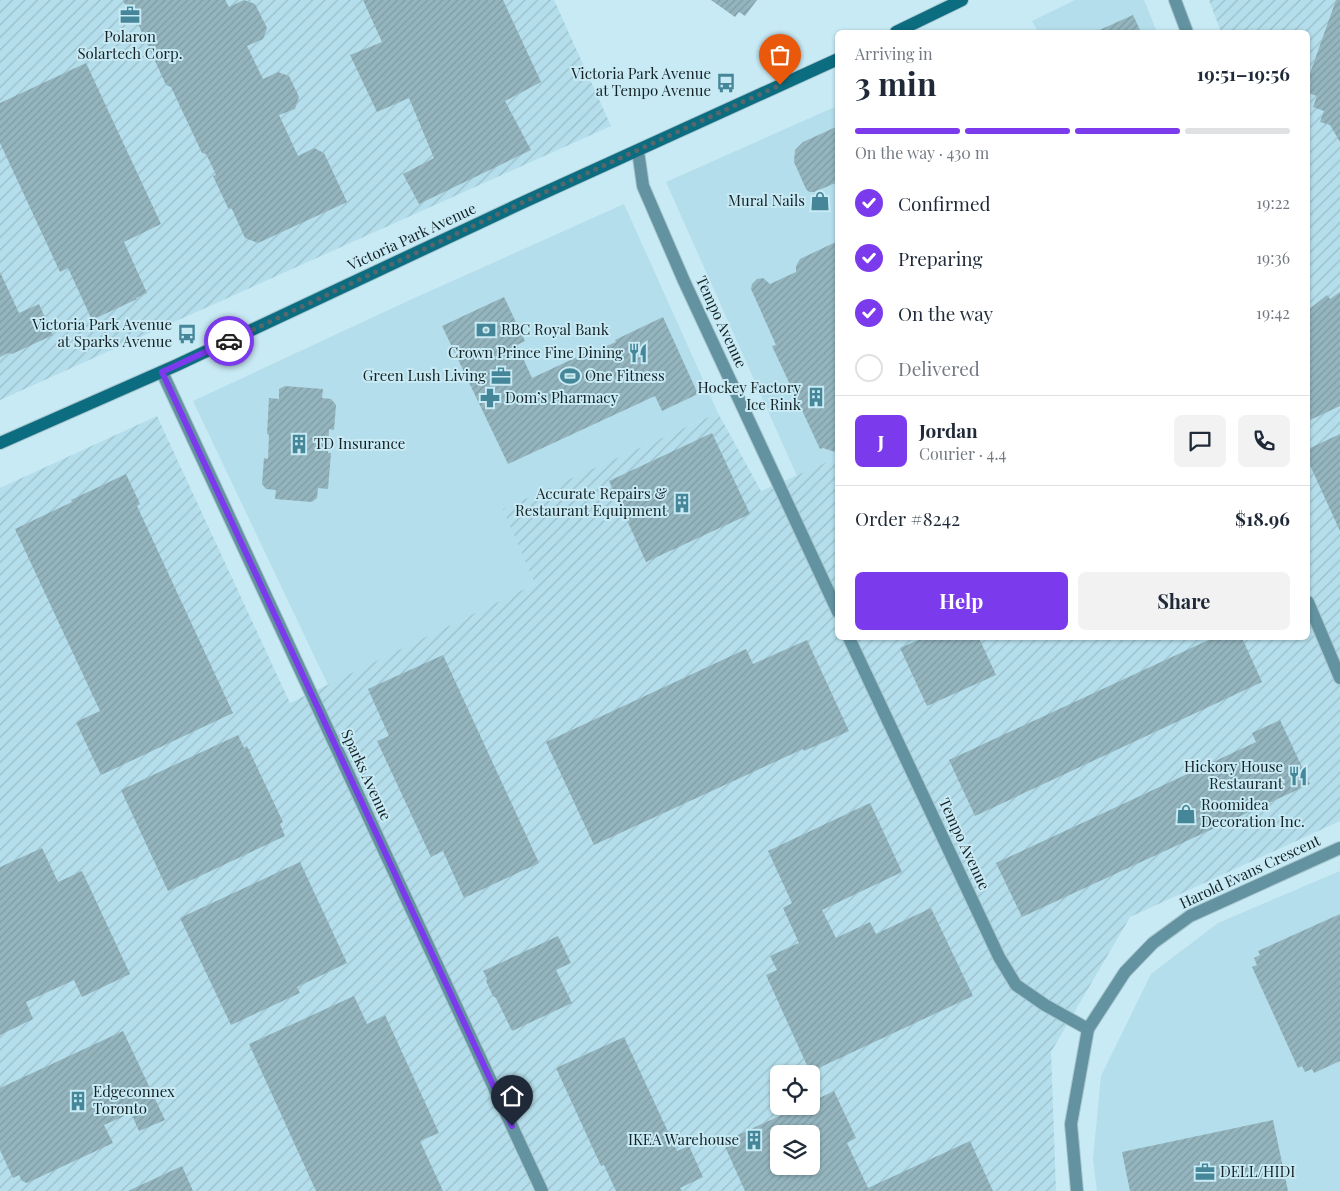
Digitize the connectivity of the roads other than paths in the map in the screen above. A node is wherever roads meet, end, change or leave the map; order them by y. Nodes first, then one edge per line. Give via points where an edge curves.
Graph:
1 (962, 0) edge
2 (1175, 0) edge
3 (900, 30) edge
4 (1186, 30) edge
5 (835, 60) edge
6 (638, 151) junction
7 (162, 372) junction
8 (0, 443) edge
9 (835, 606) edge
10 (1310, 607) edge
11 (850, 640) edge
12 (1340, 678) edge
13 (1340, 848) edge
14 (1088, 1029) junction
15 (542, 1191) edge
16 (1077, 1191) edge

1 - 3 main road
2 - 4 street
5 - 6 main road, Victoria Park Avenue
6 - 7 main road, Victoria Park Avenue
6 - 9 street, Tempo Avenue via 643,186 684,281
7 - 8 main road, Victoria Park Avenue
7 - 15 street, Sparks Avenue
10 - 12 street
11 - 14 street, Tempo Avenue via 999,957 1016,985
13 - 14 street, Harold Evans Crescent via 1190,916 1153,943 1125,972
14 - 16 street, Harold Evans Crescent via 1071,1124

